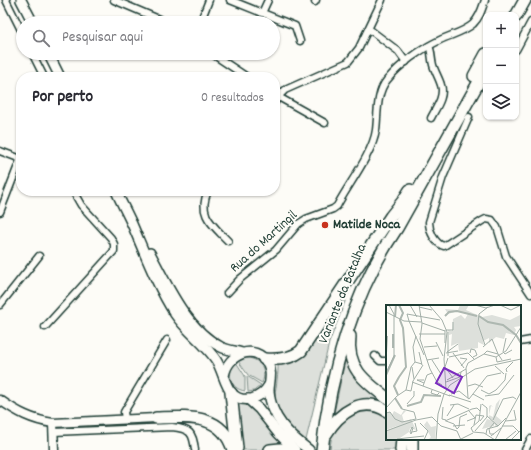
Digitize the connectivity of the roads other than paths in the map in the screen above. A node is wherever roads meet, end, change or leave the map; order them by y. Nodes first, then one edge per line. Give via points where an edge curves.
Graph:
1 (6, 0) edge
2 (21, 0) edge
3 (114, 0) edge
4 (210, 0) edge
5 (230, 0) edge
6 (268, 0) edge
7 (382, 0) edge
8 (485, 0) edge
9 (516, 0) edge
10 (525, 0) edge
11 (510, 12) edge
12 (518, 12) edge
13 (262, 13) junction
14 (29, 16) edge
15 (152, 16) edge
16 (203, 16) edge
17 (270, 16) edge
18 (16, 20) edge
19 (280, 20) edge
20 (531, 22) edge
21 (369, 29) junction
22 (300, 42) dead end
23 (429, 46) junction
24 (517, 48) edge
25 (483, 59) edge
26 (36, 60) edge
27 (52, 60) edge
28 (222, 60) edge
29 (406, 62) junction
30 (42, 72) edge
31 (58, 72) edge
32 (240, 72) edge
33 (483, 74) edge
34 (280, 95) edge
35 (280, 100) edge
36 (469, 117) dead end
37 (431, 118) dead end
38 (325, 123) dead end
39 (0, 152) edge
40 (16, 157) edge
41 (16, 171) edge
42 (76, 196) edge
43 (118, 196) edge
44 (207, 196) edge
45 (403, 201) junction
46 (0, 212) edge
47 (132, 224) junction
48 (397, 228) junction
49 (228, 241) dead end
50 (39, 256) dead end
51 (227, 293) dead end
52 (531, 294) edge
53 (0, 305) edge
54 (45, 327) dead end
55 (167, 340) dead end
56 (531, 340) edge
57 (521, 342) edge
58 (242, 353) junction
59 (375, 356) dead end
60 (264, 359) junction
61 (386, 361) edge
62 (224, 376) junction
63 (269, 385) junction
64 (231, 393) junction
65 (386, 397) edge
66 (248, 399) junction
67 (0, 400) edge
68 (386, 410) edge
69 (156, 418) joint
70 (125, 419) junction
71 (53, 423) junction
72 (53, 432) junction
73 (323, 438) junction
74 (531, 439) edge
75 (402, 440) edge
76 (54, 450) edge
77 (195, 450) edge
78 (233, 450) edge
79 (237, 450) edge
80 (270, 450) edge
81 (286, 450) edge
82 (295, 450) edge
83 (309, 450) edge
84 (314, 450) edge
85 (322, 450) edge
86 (401, 450) edge
87 (525, 450) edge

1 - 18 street
2 - 14 main road
3 - 15 street
4 - 16 street
5 - 13 street
6 - 13 street
7 - 21 street
8 - 23 street, Rua do Martingil via 478,18 472,25
9 - 11 highway
10 - 12 highway
13 - 17 street
19 - 22 street via 295,26
20 - 24 street
21 - 29 street via 398,51
21 - 34 street via 348,62
23 - 29 street, Rua do Martingil
23 - 37 street via 433,67 442,90
25 - 45 highway
26 - 30 street
27 - 31 main road
28 - 32 street
29 - 51 street, Rua do Martingil via 382,87 376,132 364,161 337,206 298,224 276,250
33 - 48 highway
35 - 38 street
36 - 52 street via 443,177 429,222 430,230 438,243 444,246 482,221 492,220 497,227 506,256
39 - 40 street
41 - 46 street
42 - 54 street via 111,238 114,251
43 - 47 main road
44 - 49 street via 207,219
45 - 60 highway via 301,351 288,358
45 - 84 highway, Variante da Batalha via 346,318 329,376
47 - 58 main road via 192,323 220,346
47 - 62 main road via 142,250 172,309 185,327 212,354
48 - 65 highway via 364,296 349,345 353,363 360,375
48 - 73 highway via 377,260 350,324 332,387
50 - 53 street
55 - 70 street via 124,412
56 - 57 street
58 - 60 main road via 252,353
58 - 62 main road via 228,363
59 - 61 street via 380,361
60 - 63 main road via 270,371
62 - 64 main road
63 - 66 main road via 261,395
63 - 83 main road via 272,405 282,426
64 - 66 main road
64 - 79 highway
66 - 82 main road
67 - 71 main road via 27,417
68 - 73 highway via 370,405 344,412
69 - 70 main road
69 - 78 highway via 208,421 223,430 230,439
70 - 71 main road
71 - 72 main road
72 - 76 main road
72 - 77 street via 181,428 190,433
73 - 85 highway
74 - 87 street
75 - 86 highway
80 - 81 highway

